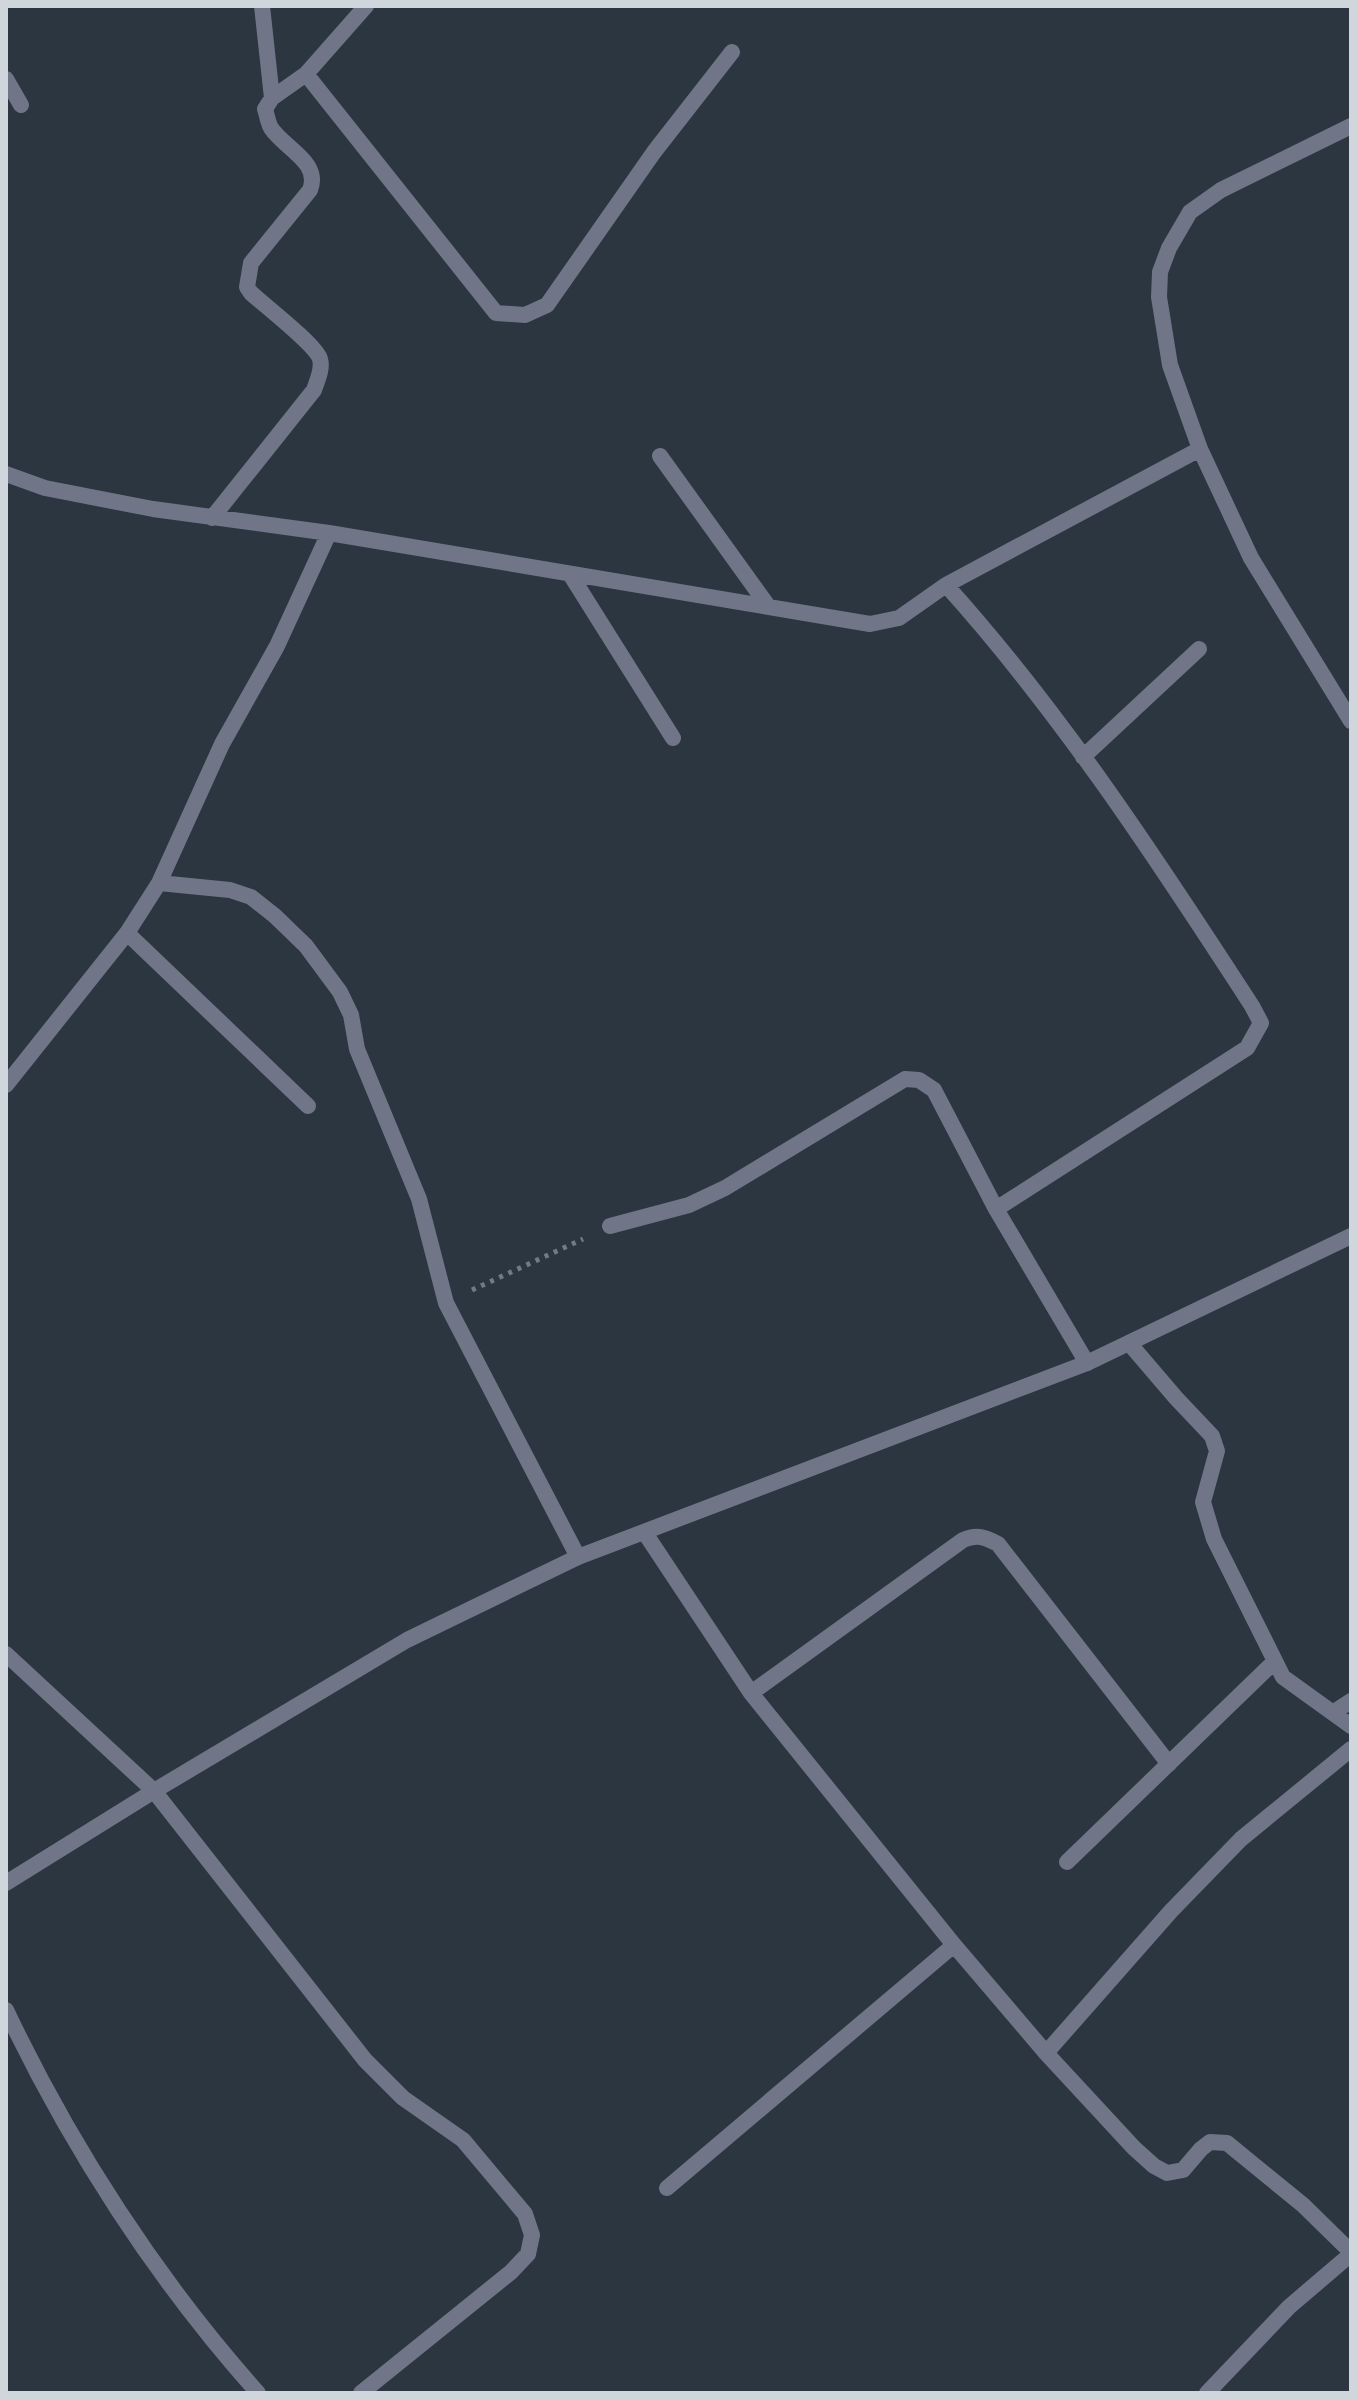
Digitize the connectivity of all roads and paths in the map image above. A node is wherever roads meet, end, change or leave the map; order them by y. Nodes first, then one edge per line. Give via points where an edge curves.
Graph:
1 (262, 6) edge
2 (366, 6) edge
3 (732, 52) dead end
4 (306, 74) junction
5 (6, 79) edge
6 (272, 98) junction
7 (21, 105) dead end
8 (1351, 126) edge
9 (1200, 449) junction
10 (660, 456) dead end
11 (6, 474) edge
12 (212, 518) junction
13 (329, 533) junction
14 (570, 574) junction
15 (946, 585) junction
16 (768, 606) junction
17 (1199, 649) dead end
18 (1351, 721) edge
19 (673, 738) dead end
20 (1083, 757) junction
21 (159, 883) junction
22 (127, 933) junction
23 (6, 1085) edge
24 (308, 1106) dead end
25 (996, 1209) junction
26 (610, 1226) joint
27 (1351, 1236) edge
28 (446, 1303) junction
29 (1129, 1343) junction
30 (1087, 1363) junction
31 (645, 1533) junction
32 (578, 1557) junction
33 (6, 1654) edge
34 (1274, 1662) junction
35 (751, 1693) junction
36 (1351, 1701) edge
37 (1334, 1712) junction
38 (1351, 1726) edge
39 (1351, 1749) edge
40 (1169, 1764) junction
41 (154, 1791) junction
42 (1067, 1862) dead end
43 (6, 1883) edge
44 (954, 1945) junction
45 (6, 2010) edge
46 (1046, 2053) junction
47 (667, 2188) dead end
48 (1351, 2253) edge
49 (258, 2393) edge
50 (361, 2393) edge
51 (1207, 2393) edge

1 - 6 street
2 - 4 street
3 - 4 street via 547,305 525,315 496,313
4 - 6 street
5 - 7 street
6 - 12 street via 265,109 270,127 312,169 314,180 251,263 247,287 312,347 320,359 319,375 314,390
8 - 9 street via 1221,190 1190,212 1169,248 1160,272 1163,330
9 - 15 street
9 - 18 street via 1251,558
10 - 16 street
11 - 12 street via 45,488
12 - 13 street
13 - 14 street
13 - 21 street via 277,646 222,744
14 - 16 street
14 - 19 street
15 - 16 street via 899,618 870,624
15 - 20 street via 1003,648
17 - 20 street
20 - 25 street via 1154,854 1261,1023 1247,1048
21 - 22 street
21 - 28 street via 251,897 306,946 340,992 357,1049 419,1199
22 - 23 street
22 - 24 street
25 - 26 street via 934,1090 919,1080 905,1079 725,1188 689,1205
25 - 30 street
26 - 28 path
27 - 29 street
28 - 32 street
29 - 30 street
29 - 34 street via 1212,1436 1217,1451 1203,1502 1214,1539
30 - 31 street
31 - 32 street
31 - 35 street
32 - 41 street via 407,1640
33 - 41 street
34 - 37 street via 1301,1693
34 - 40 street
35 - 40 street via 963,1540 986,1537 998,1544
35 - 44 street
36 - 37 street
37 - 38 street
39 - 46 street via 1241,1839
40 - 42 street
41 - 43 street
41 - 50 street via 365,2060 403,2098 463,2140 525,2214 532,2235 528,2254
44 - 46 street
44 - 47 street
45 - 49 street via 55,2105 144,2249
46 - 48 street via 1154,2166 1167,2173 1183,2170 1210,2142 1227,2143 1303,2205
48 - 51 street via 1289,2307

